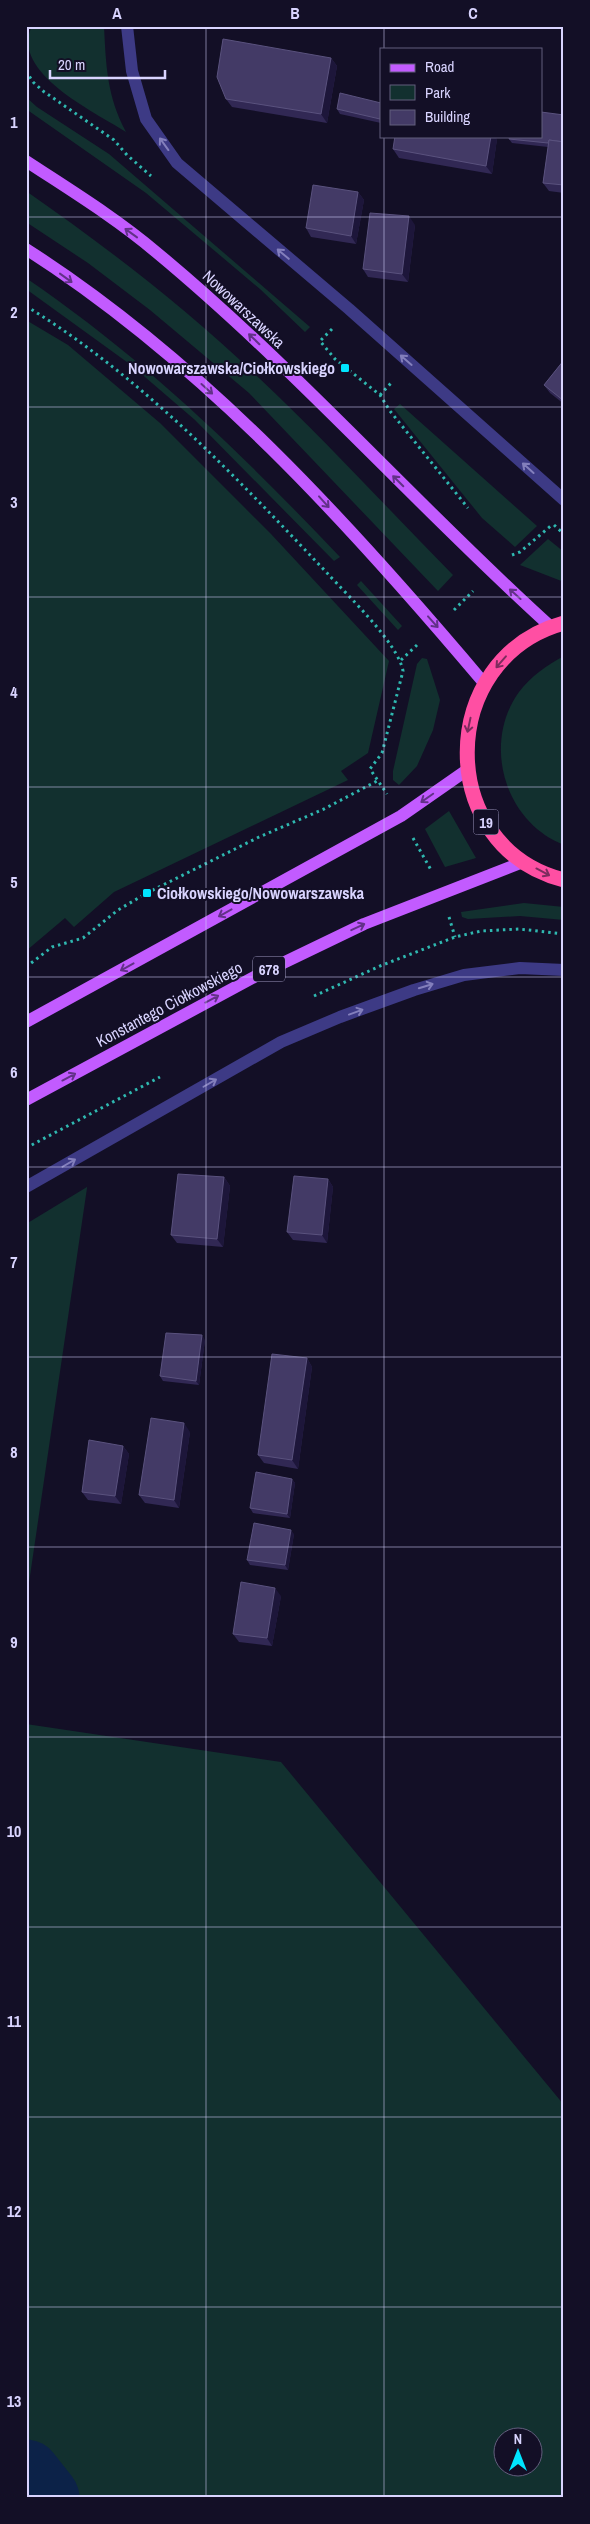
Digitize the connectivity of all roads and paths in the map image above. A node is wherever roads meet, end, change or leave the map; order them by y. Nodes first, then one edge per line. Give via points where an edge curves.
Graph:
1 (127, 26) edge
2 (26, 71) edge
3 (114, 140) dead end
4 (26, 161) edge
5 (26, 249) edge
6 (26, 306) edge
7 (332, 329) dead end
8 (393, 381) dead end
9 (380, 395) junction
10 (564, 500) edge
11 (472, 514) dead end
12 (553, 524) dead end
13 (508, 557) dead end
14 (557, 625) edge
15 (484, 683) junction
16 (467, 770) junction
17 (377, 781) junction
18 (401, 816) junction
19 (523, 862) junction
20 (564, 880) edge
21 (443, 894) junction
22 (564, 934) edge
23 (26, 967) edge
24 (564, 970) edge
25 (26, 1022) edge
26 (26, 1100) edge
27 (26, 1187) edge

10 -> 1 lane via 349,309 177,163 146,119 132,71
2 - 3 path via 43,91
14 -> 4 main road, Nowowarszawska / 19 via 491,573 218,305 155,251 88,201
5 -> 15 main road via 146,335 236,416 316,494
6 - 17 path via 62,328 115,368 174,418 374,624 401,660 403,671 382,753 370,769
7 - 9 path via 320,341 335,359
8 - 9 path
9 - 11 path
12 - 13 path via 520,552
14 -> 15 highway, 19 via 525,640 502,659
15 -> 16 highway, 19 via 472,711 466,740
16 -> 18 main road
16 - 19 highway, 19 via 474,797 486,822 502,844
17 - 18 path
17 - 23 path via 147,893 118,910 83,938 52,947
18 - 21 path
18 -> 25 main road
19 -> 20 highway, 19
19 - 21 main road, Konstantego Ciołkowskiego / 678
21 - 22 path via 455,937 481,931 518,929
26 -> 21 main road, Konstantego Ciołkowskiego / 678 via 256,976 364,924
27 -> 24 lane via 281,1042 340,1017 464,975 520,968

